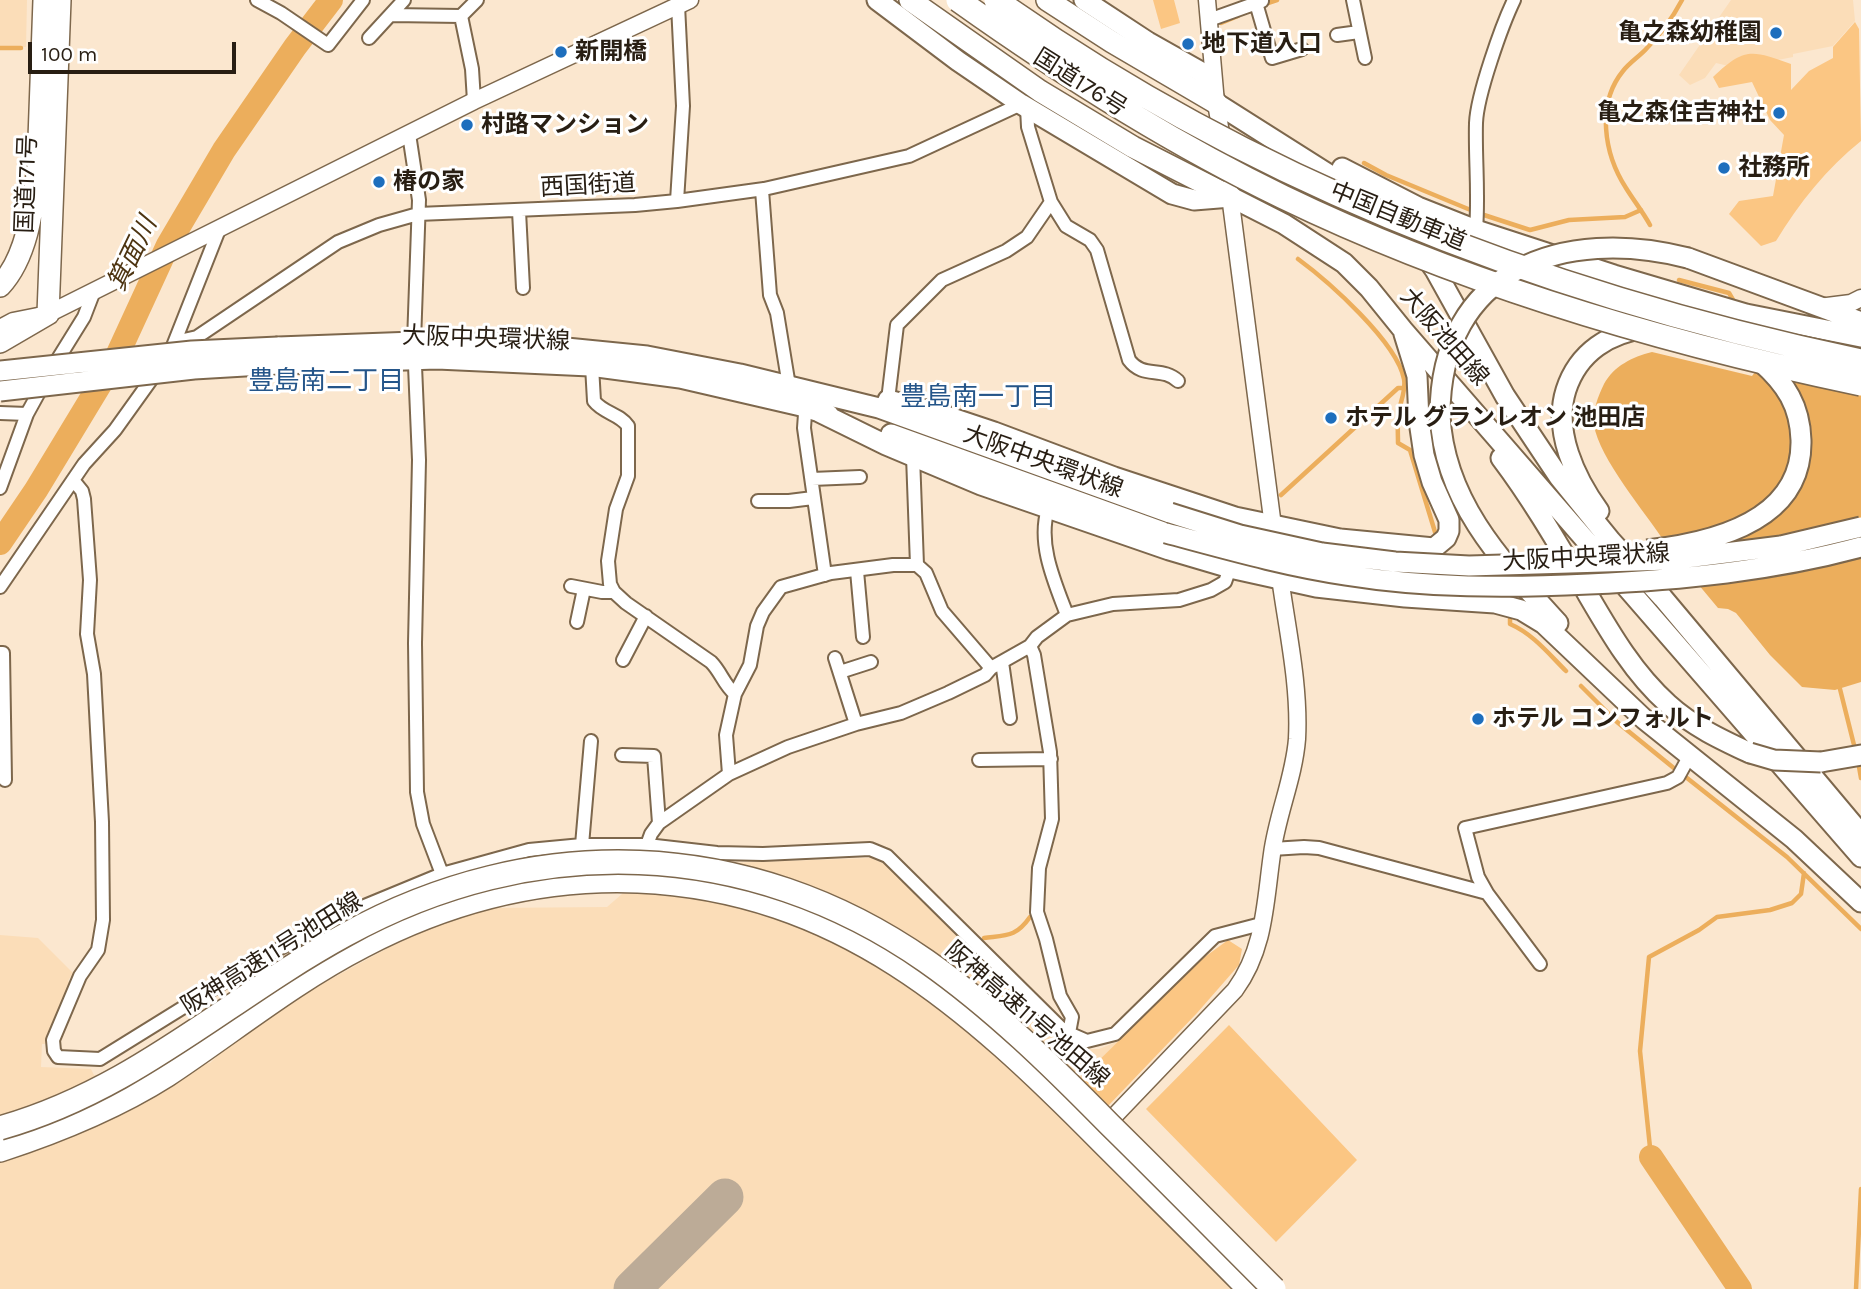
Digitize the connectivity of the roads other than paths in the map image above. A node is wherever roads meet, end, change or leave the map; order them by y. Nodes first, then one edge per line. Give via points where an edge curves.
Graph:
1 (44, 0) edge
2 (60, 0) edge
3 (363, 0) edge
4 (404, 0) edge
5 (477, 0) edge
6 (877, 0) edge
7 (910, 0) edge
8 (958, 0) edge
9 (996, 0) edge
10 (1046, 0) edge
11 (1084, 0) edge
12 (1207, 0) edge
13 (1353, 0) edge
14 (1514, 0) edge
15 (258, 1) edge
16 (1260, 2) edge
17 (684, 3) edge
18 (391, 15) junction
19 (461, 16) junction
20 (1209, 20) junction
21 (1359, 32) junction
22 (1337, 35) dead end
23 (369, 37) dead end
24 (1303, 49) dead end
25 (1365, 58) dead end
26 (474, 101) junction
27 (1029, 101) junction
28 (1216, 103) junction
29 (409, 134) junction
30 (762, 190) junction
31 (1231, 197) junction
32 (677, 201) junction
33 (1051, 202) junction
34 (519, 211) junction
35 (418, 214) junction
36 (215, 230) junction
37 (1476, 230) junction
38 (0, 286) edge
39 (523, 288) dead end
40 (94, 291) junction
41 (1861, 298) edge
42 (1817, 307) junction
43 (48, 314) junction
44 (1861, 322) edge
45 (0, 328) edge
46 (1403, 330) junction
47 (1861, 337) edge
48 (0, 342) edge
49 (175, 342) junction
50 (414, 351) junction
51 (279, 355) junction
52 (1861, 361) edge
53 (592, 366) junction
54 (0, 371) edge
55 (1178, 381) dead end
56 (1861, 384) edge
57 (789, 386) junction
58 (0, 391) edge
59 (888, 400) junction
60 (812, 404) junction
61 (1472, 406) junction
62 (0, 414) edge
63 (27, 414) junction
64 (913, 456) junction
65 (860, 477) dead end
66 (812, 479) junction
67 (73, 481) junction
68 (0, 488) edge
69 (813, 498) junction
70 (758, 501) dead end
71 (1048, 509) junction
72 (1273, 526) junction
73 (1861, 527) edge
74 (1861, 547) edge
75 (917, 565) junction
76 (1469, 566) junction
77 (1230, 568) junction
78 (857, 571) junction
79 (825, 575) junction
80 (1280, 580) junction
81 (0, 587) edge
82 (614, 592) junction
83 (1068, 615) junction
84 (646, 616) junction
85 (577, 622) dead end
86 (863, 637) dead end
87 (1030, 646) junction
88 (0, 653) edge
89 (835, 658) dead end
90 (622, 660) dead end
91 (871, 662) dead end
92 (996, 665) junction
93 (840, 672) junction
94 (735, 694) junction
95 (1010, 718) dead end
96 (1765, 720) junction
97 (856, 724) junction
98 (591, 741) dead end
99 (622, 755) dead end
100 (1861, 755) edge
101 (1689, 758) junction
102 (1051, 759) junction
103 (979, 760) dead end
104 (729, 774) junction
105 (5, 779) dead end
106 (659, 823) junction
107 (1861, 834) edge
108 (582, 845) junction
109 (647, 845) junction
110 (1272, 849) junction
111 (1861, 857) edge
112 (442, 874) junction
113 (1861, 888) edge
114 (1487, 893) junction
115 (1861, 902) edge
116 (1261, 924) junction
117 (1540, 964) dead end
118 (1069, 1033) junction
119 (0, 1128) edge
120 (0, 1150) edge
121 (1249, 1289) edge
122 (1262, 1289) edge
123 (1274, 1289) edge

1 - 38 highway, 国道171号 via 35,195 17,259
2 - 43 highway, 国道171号
3 - 15 street via 328,45
4 - 18 street
5 - 19 street
6 - 27 main road via 958,61
7 - 27 highway, 国道176号
8 - 56 highway, 中国自動車道, bridge via 1102,98 1194,151 1284,198 1374,237 1551,303
9 - 52 highway, 中国自動車道, bridge via 1203,129 1384,216 1586,290 1746,335
10 - 28 highway
11 - 28 main road via 1203,73
12 - 20 street
13 - 21 street
14 - 37 street via 1476,121
16 - 20 street
16 - 24 street via 1272,58
17 - 26 street
17 - 32 street
18 - 19 street
18 - 23 street
19 - 26 street
20 - 28 street
21 - 22 street
21 - 25 street
26 - 29 street
27 - 30 street, 西国街道 via 909,156
27 - 31 highway, 国道176号
27 - 33 street via 1028,127
28 - 31 street
28 - 37 main road via 1418,207
28 - 96 main road, 大阪池田線 via 1366,198 1409,233 1545,458
29 - 35 street
29 - 36 street
30 - 32 street, 西国街道
30 - 57 street via 769,284
31 - 46 main road, 大阪池田線 via 1344,263
31 - 72 street
32 - 34 street, 西国街道
33 - 55 street via 1066,226 1090,240 1097,250 1129,360 1138,369 1168,374
33 - 59 street via 1027,237 942,279 897,326
34 - 35 street, 西国街道
34 - 39 street
35 - 49 street, 西国街道 via 338,242 198,337
35 - 50 street
36 - 40 street
36 - 49 street
37 - 47 main road via 1746,314
40 - 43 street
40 - 63 street via 85,317
41 - 42 street
42 - 44 main road
42 - 113 main road, bridge via 1688,258 1604,246 1562,252 1516,269 1483,297 1459,331 1446,365 1440,415 1453,481 1474,522 1511,574 1623,688
43 - 45 street
43 - 48 highway
46 - 61 main road, 大阪池田線
46 - 72 main road via 1417,376 1424,454 1449,520 1445,540 1434,548 1389,545
49 - 67 street via 146,389
50 - 51 main road, 大阪中央環状線
50 - 53 main road, 大阪中央環状線
50 - 57 main road, 大阪中央環状線 via 526,344 596,350
50 - 112 street via 419,460 417,792 423,824
51 - 54 main road, 大阪中央環状線, bridge via 192,351
51 - 58 main road, 大阪中央環状線, bridge
53 - 60 main road, 大阪中央環状線
53 - 82 street via 594,401 628,426 628,476 616,509 608,561
57 - 60 main road, 大阪中央環状線
59 - 60 main road
59 - 72 main road via 995,432 1171,497
60 - 64 main road
60 - 66 street via 804,428
60 - 74 main road, 大阪中央環状線, bridge via 1166,533 1270,561 1388,581 1476,587 1682,578 1786,564
60 - 76 main road, 大阪中央環状線, bridge via 879,408 1240,535 1322,553
61 - 100 main road, bridge via 1479,429 1538,510 1606,626 1646,683 1667,704 1699,727 1774,760 1821,762
61 - 111 main road, 大阪池田線
62 - 63 street
63 - 68 street
64 - 71 main road
64 - 75 street
65 - 66 street
66 - 69 street
67 - 81 street
67 - 112 street via 84,499 90,580 87,634 94,674 102,809 103,920 98,950 80,976 53,1040 58,1058 100,1059 271,953 350,912
69 - 70 street
69 - 79 street
71 - 77 main road
71 - 83 street via 1044,533 1049,561
72 - 80 street
73 - 76 main road, 大阪中央環状線, bridge via 1781,546 1670,561
75 - 78 street
75 - 92 street via 926,573 942,611
76 - 96 main road, bridge via 1518,559 1572,556 1688,544 1729,533 1762,516 1781,498 1798,464 1800,423 1782,381 1728,342 1690,329 1654,327 1601,344 1582,362 1566,389 1565,437 1591,499 1625,542 1719,649
77 - 80 main road
77 - 83 street via 1225,582 1188,598 1113,604
78 - 79 street
78 - 86 street
79 - 94 street via 781,587 763,612 750,665
80 - 101 main road via 1359,593 1495,603 1521,610 1544,624
80 - 110 street via 1297,739
82 - 84 street
82 - 85 street via 577,588
83 - 87 street
84 - 90 street
84 - 94 street via 711,662
87 - 92 street
87 - 102 street
88 - 105 street
89 - 93 street
91 - 93 street
92 - 95 street
92 - 97 street via 931,701
93 - 97 street
94 - 104 street via 726,734
96 - 107 main road, 大阪池田線
97 - 104 street via 788,747
98 - 108 street
99 - 106 street via 654,756
101 - 114 street via 1680,775 1667,783 1465,828
101 - 115 main road via 1794,839
102 - 103 street
102 - 118 street via 1052,819 1039,868 1037,912 1060,996 1072,1017
104 - 106 street
106 - 109 street
108 - 109 street
108 - 112 street via 529,850
109 - 118 street via 717,853 870,849 887,856
110 - 114 street via 1319,848
110 - 116 street
114 - 117 street
116 - 118 street via 1216,936 1115,1034 1087,1041
116 - 122 street via 1253,961 1235,990 1101,1128
119 - 123 highway, 阪神高速11号池田線, bridge via 116,1082 344,935 403,906 457,886 547,866 622,861 672,865 753,880 807,898 863,923 925,960 987,1008 1057,1072
120 - 121 highway, 阪神高速11号池田線 via 124,1099 360,947 411,922 460,904 550,884 621,880 693,885 762,901 829,926 939,993 1046,1085

